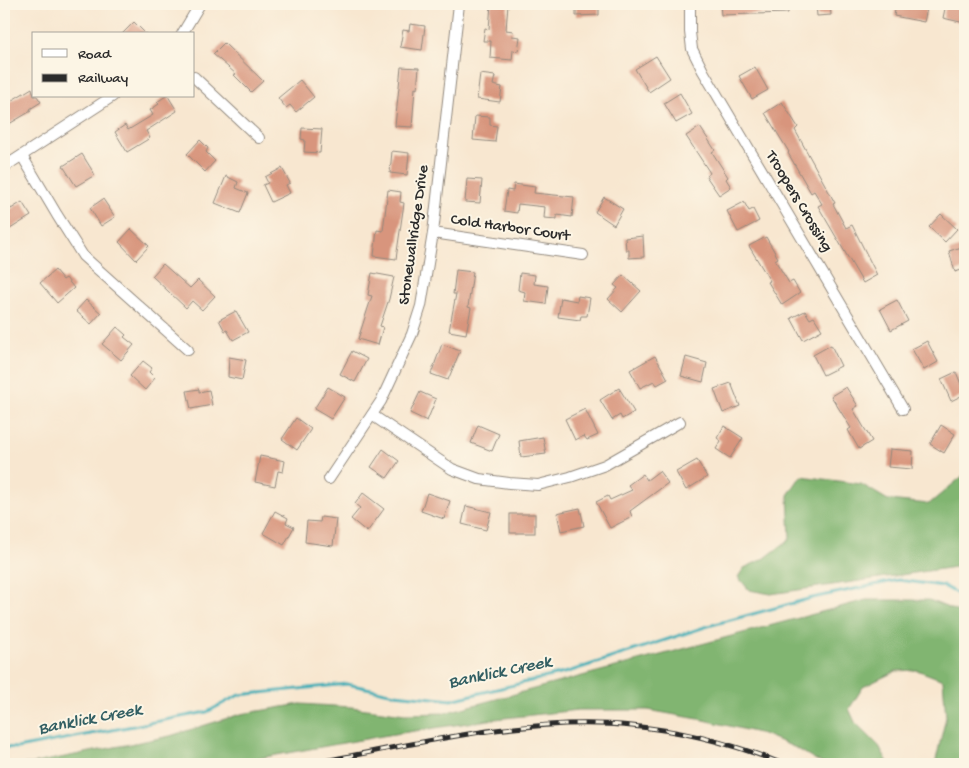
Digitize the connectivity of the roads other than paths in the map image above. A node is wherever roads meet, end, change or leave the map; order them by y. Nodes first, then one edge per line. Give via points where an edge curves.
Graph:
1 (200, 4) edge
2 (458, 4) edge
3 (690, 4) edge
4 (183, 32) edge
5 (195, 78) edge
6 (110, 98) edge
7 (259, 138) dead end
8 (22, 156) junction
9 (4, 167) edge
10 (433, 233) junction
11 (584, 255) dead end
12 (188, 350) dead end
13 (903, 409) dead end
14 (372, 415) junction
15 (680, 422) dead end
16 (329, 479) dead end

1 - 4 street
2 - 10 street, Stonewallridge Drive
3 - 13 street, Troopers Crossing via 692,50 703,71
5 - 7 street
6 - 8 street
8 - 9 street
8 - 12 street via 83,256
10 - 11 street, Cold Harbor Court
10 - 14 street, Stonewallridge Drive via 421,306 412,334
14 - 15 street via 452,469 479,480 538,485 605,465
14 - 16 street, Stonewallridge Drive

